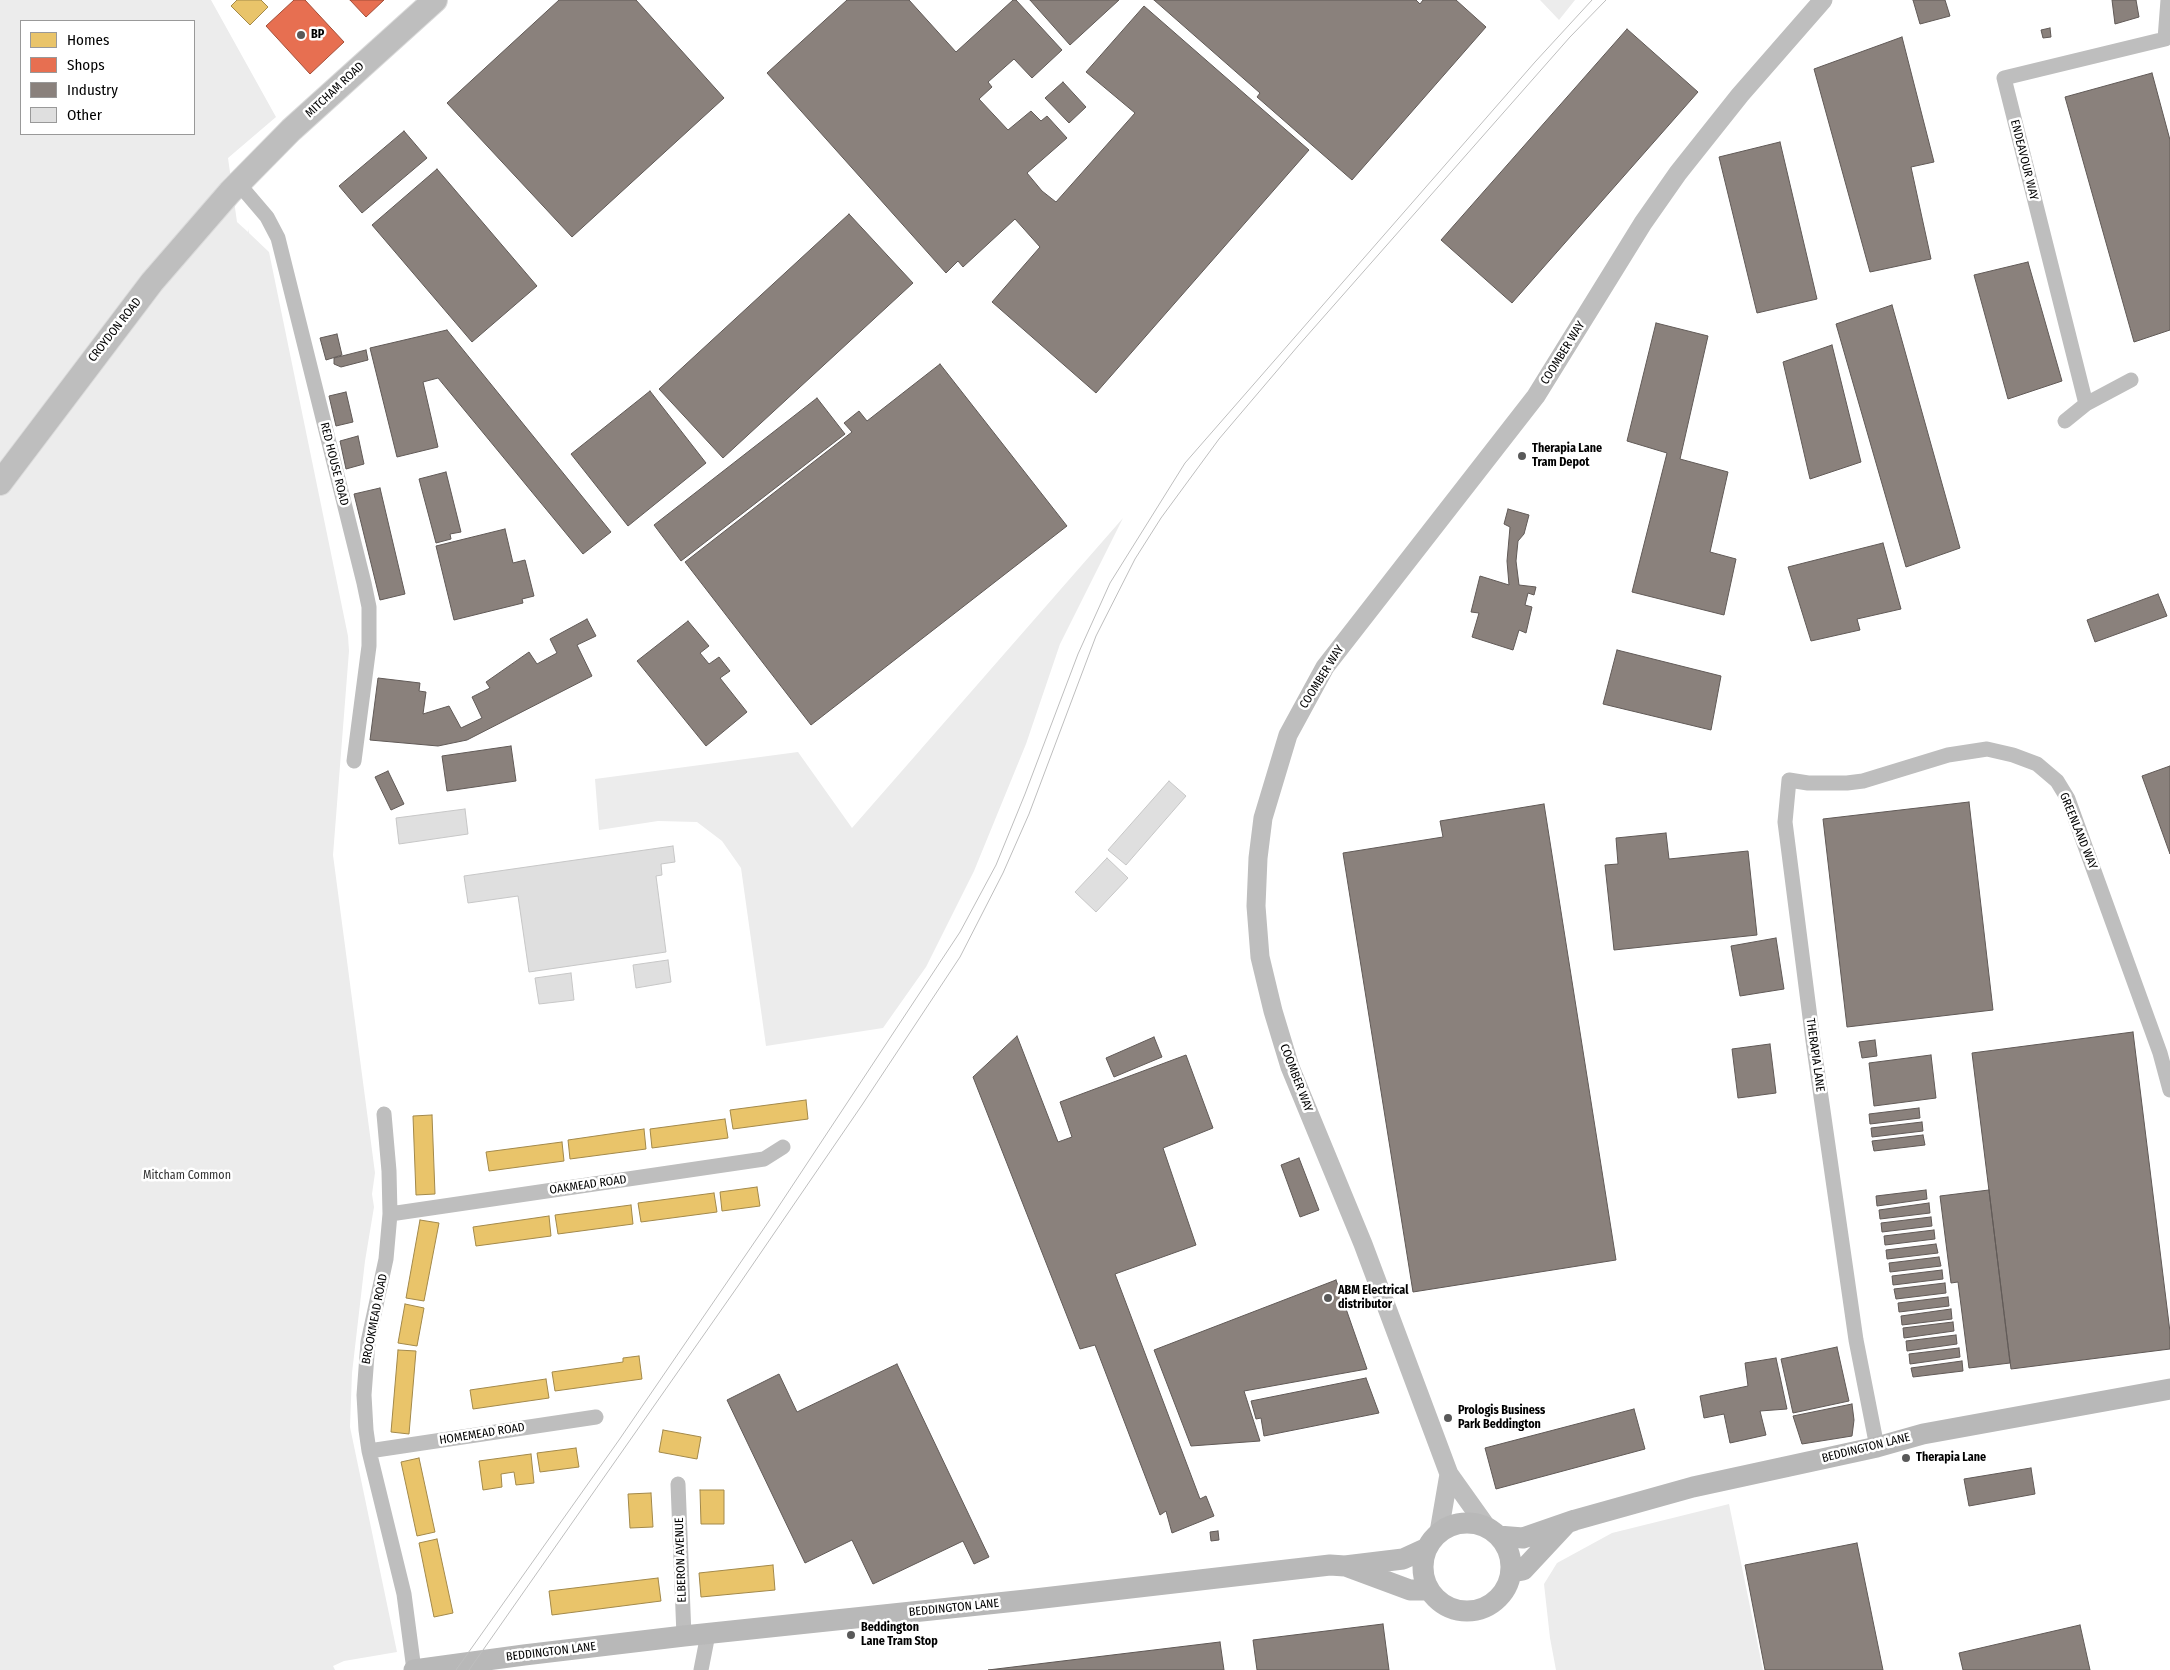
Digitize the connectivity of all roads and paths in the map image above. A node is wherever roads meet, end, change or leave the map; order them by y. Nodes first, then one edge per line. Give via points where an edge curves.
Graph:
1 (435, 0) edge
2 (1823, 0) edge
3 (2168, 0) edge
4 (238, 183) junction
5 (2131, 380) dead end
6 (2086, 404) junction
7 (2065, 421) dead end
8 (0, 483) edge
9 (354, 761) dead end
10 (1789, 780) joint
11 (2170, 1090) edge
12 (384, 1114) dead end
13 (783, 1147) dead end
14 (390, 1214) junction
15 (2170, 1389) edge
16 (596, 1417) dead end
17 (1877, 1447) junction
18 (369, 1451) junction
19 (1449, 1474) junction
20 (678, 1484) dead end
21 (1567, 1523) junction
22 (1492, 1531) junction
23 (1433, 1540) junction
24 (1345, 1566) junction
25 (1512, 1572) junction
26 (1428, 1590) junction
27 (708, 1634) junction
28 (684, 1636) junction
29 (414, 1670) edge
30 (701, 1670) edge

1 - 4 main road, MITCHAM ROAD
2 - 19 street, COOMBER WAY via 1740,95 1678,173 1643,223 1536,396 1326,667 1288,735 1263,818 1256,906 1260,958 1273,1011 1290,1067 1363,1244
3 - 6 street, ENDEAVOUR WAY via 2165,39 2004,78
4 - 8 main road, CROYDON ROAD via 152,282
4 - 9 street, RED HOUSE ROAD via 267,217 278,238 364,583 369,646
5 - 6 street
6 - 7 street
10 - 11 street, GREENLAND WAY via 1847,783 1948,755 1987,749 2037,764 2057,781 2068,799 2160,1053
10 - 17 street, THERAPIA LANE via 1784,822 1856,1340
12 - 14 street, BROOKMEAD ROAD
13 - 14 street, OAKMEAD ROAD via 764,1159
14 - 18 street, BROOKMEAD ROAD via 386,1259 368,1342 365,1372
15 - 17 main road, BEDDINGTON LANE via 1922,1434
16 - 18 street, HOMEMEAD ROAD
17 - 21 main road, BEDDINGTON LANE via 1693,1487
18 - 29 street, BROOKMEAD ROAD via 404,1594
19 - 22 street, COOMBER WAY
19 - 23 street
20 - 28 street, ELBERON AVENUE
21 - 22 main road, BEDDINGTON LANE via 1523,1538
21 - 25 main road via 1523,1570
22 - 23 main road, BEDDINGTON LANE via 1465,1522 1448,1527
22 - 25 main road via 1502,1538 1511,1556
23 - 24 main road, BEDDINGTON LANE via 1403,1559
23 - 26 main road via 1421,1570
24 - 26 main road, BEDDINGTON LANE via 1410,1590
24 - 27 main road, BEDDINGTON LANE via 1330,1564
25 - 26 main road via 1500,1598 1484,1609 1465,1612 1450,1609
27 - 28 main road, BEDDINGTON LANE
27 - 30 street
28 - 29 main road, BEDDINGTON LANE

